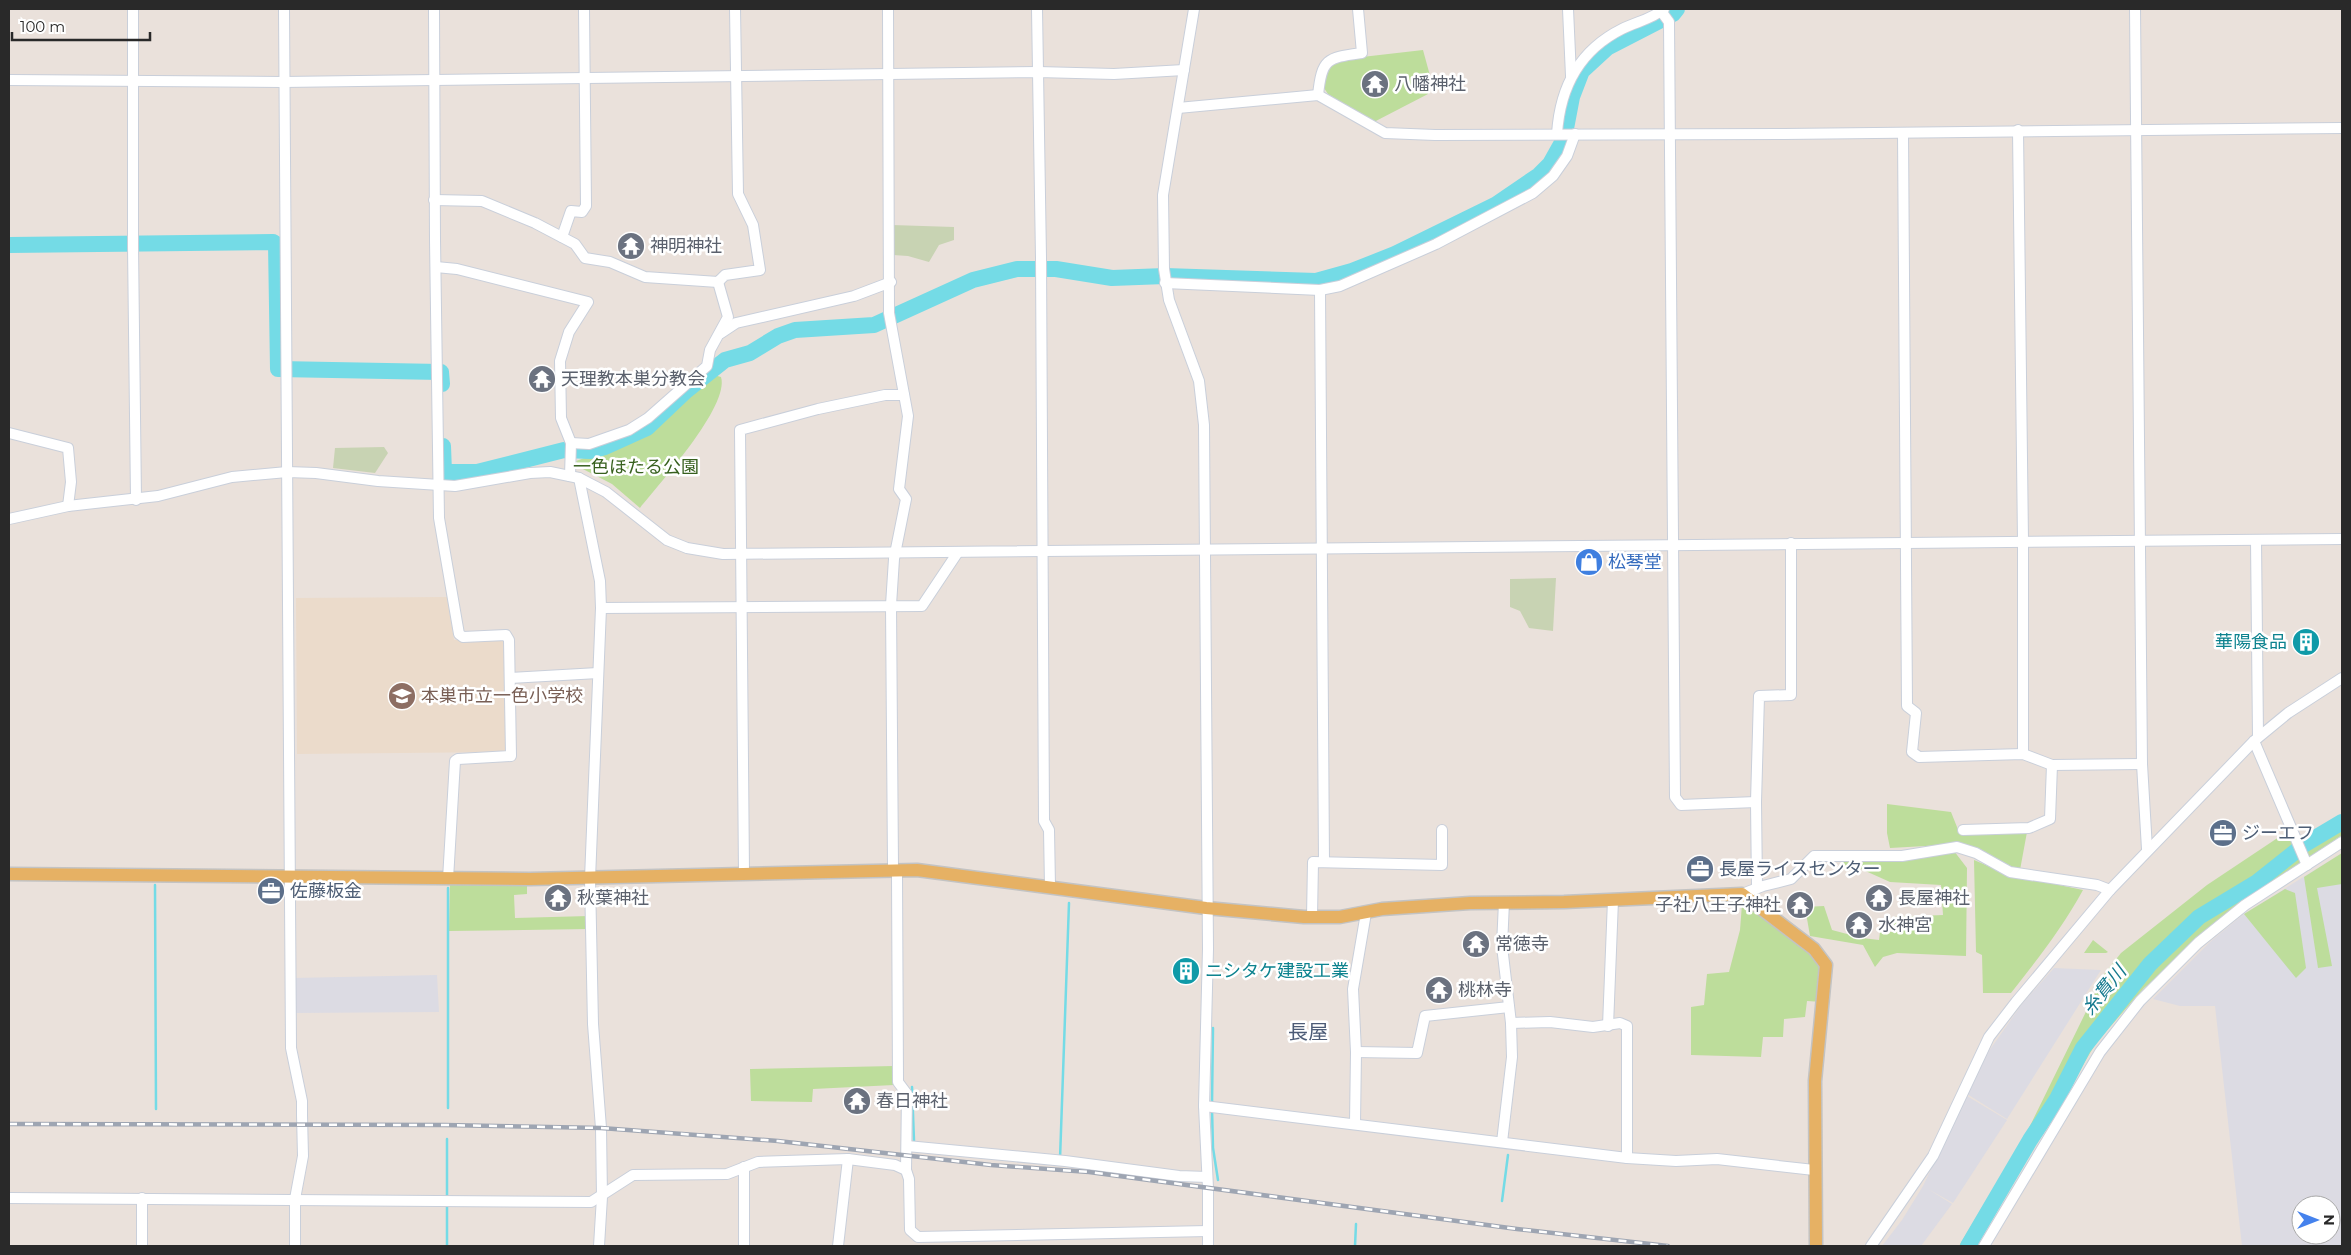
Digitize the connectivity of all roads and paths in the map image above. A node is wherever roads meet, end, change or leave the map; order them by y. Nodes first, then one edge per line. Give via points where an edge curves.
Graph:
1 (133, 9) edge
2 (284, 9) edge
3 (434, 9) edge
4 (584, 9) edge
5 (735, 9) edge
6 (888, 9) edge
7 (1037, 9) edge
8 (1194, 9) edge
9 (1358, 9) edge
10 (1568, 9) edge
11 (2135, 9) edge
12 (1664, 14) edge
13 (1184, 70) junction
14 (1038, 72) junction
15 (889, 76) junction
16 (1571, 76) junction
17 (735, 77) junction
18 (584, 78) junction
19 (9, 80) edge
20 (434, 81) junction
21 (132, 82) junction
22 (283, 82) junction
23 (1318, 95) junction
24 (1178, 108) junction
25 (2137, 128) junction
26 (2342, 128) edge
27 (2018, 130) junction
28 (1670, 132) junction
29 (1903, 132) junction
30 (1557, 134) junction
31 (1575, 134) junction
32 (434, 200) junction
33 (562, 237) junction
34 (436, 267) junction
35 (718, 282) junction
36 (891, 282) junction
37 (1166, 283) junction
38 (1320, 290) junction
39 (720, 334) junction
40 (904, 394) junction
41 (9, 433) edge
42 (571, 443) junction
43 (287, 472) junction
44 (574, 477) junction
45 (439, 486) junction
46 (136, 500) junction
47 (68, 506) junction
48 (9, 520) edge
49 (2342, 539) edge
50 (2256, 540) junction
51 (2023, 541) junction
52 (2139, 541) junction
53 (1908, 542) junction
54 (1790, 543) junction
55 (1675, 544) junction
56 (1322, 547) junction
57 (1205, 548) junction
58 (1042, 551) junction
59 (896, 552) junction
60 (958, 552) junction
61 (742, 554) junction
62 (891, 605) junction
63 (601, 608) junction
64 (740, 608) junction
65 (598, 673) junction
66 (510, 678) junction
67 (2342, 678) edge
68 (2256, 739) junction
69 (2022, 754) junction
70 (2142, 764) junction
71 (2052, 765) junction
72 (1756, 802) junction
73 (1442, 830) dead end
74 (1963, 830) dead end
75 (2342, 842) edge
76 (2147, 850) junction
77 (2305, 860) junction
78 (1324, 862) junction
79 (895, 870) junction
80 (744, 873) junction
81 (9, 874) edge
82 (292, 877) junction
83 (448, 879) junction
84 (590, 879) junction
85 (1050, 887) junction
86 (1757, 888) junction
87 (2110, 890) junction
88 (1742, 894) junction
89 (1613, 900) junction
90 (1504, 902) junction
91 (1206, 908) junction
92 (1366, 913) junction
93 (1312, 917) junction
94 (1509, 1007) junction
95 (1511, 1023) junction
96 (1608, 1026) junction
97 (1356, 1052) junction
98 (1204, 1106) junction
99 (1355, 1123) junction
100 (1502, 1142) junction
101 (907, 1146) junction
102 (1627, 1158) junction
103 (848, 1159) junction
104 (744, 1167) junction
105 (906, 1170) junction
106 (1814, 1170) junction
107 (1207, 1177) junction
108 (602, 1197) junction
109 (9, 1198) edge
110 (142, 1198) junction
111 (295, 1199) junction
112 (1208, 1231) junction
113 (142, 1246) edge
114 (295, 1246) edge
115 (599, 1246) edge
116 (744, 1246) edge
117 (838, 1246) edge
118 (1208, 1246) edge
119 (1816, 1246) edge
120 (1871, 1246) edge
121 (1984, 1246) edge

1 - 21 street
2 - 22 street
3 - 20 street
4 - 18 street
5 - 17 street
6 - 15 street
7 - 14 street
8 - 13 street
9 - 23 street via 1362,53 1332,57 1324,64
10 - 16 street
11 - 25 street
12 - 16 street via 1599,42
12 - 28 street
13 - 14 street via 1114,74
13 - 24 street
14 - 15 street
14 - 58 street
15 - 17 street
15 - 36 street
16 - 30 street via 1563,95
17 - 18 street
17 - 35 street via 738,194 753,225 760,270 725,275
18 - 20 street
18 - 33 street via 586,206 582,212 571,211
19 - 21 street
20 - 22 street
20 - 32 street
21 - 22 street
21 - 46 street
22 - 43 street
23 - 24 street
23 - 30 street via 1385,133
24 - 37 street via 1164,195
25 - 26 street
25 - 27 street
25 - 52 street
27 - 29 street
27 - 51 street
28 - 29 street
28 - 31 street
28 - 55 street
29 - 53 street
30 - 31 street
31 - 38 street via 1567,156 1553,176 1533,193 1436,244 1340,286
32 - 33 street via 482,201
32 - 34 street
33 - 35 street via 575,244 585,258 610,262 645,277
34 - 42 street via 457,269 588,302 569,332 560,361 561,418
34 - 45 street
35 - 39 street via 728,316
36 - 39 street via 854,296 736,323
36 - 40 street via 888,289 891,318
37 - 38 street
37 - 57 street via 1203,401
38 - 56 street
39 - 42 street via 710,350 707,366 648,418 629,430 589,444
40 - 59 street via 908,416 899,489 906,500
40 - 61 street via 818,409 740,430
41 - 47 street via 68,448 71,482
42 - 44 street
43 - 45 street
43 - 46 street via 232,477
43 - 82 street
44 - 45 street via 550,472 530,473 472,484
44 - 61 street via 606,492 667,540 703,552
44 - 63 street via 600,581
45 - 66 street via 439,518 459,634 463,637 506,635 509,640
46 - 47 street
47 - 48 street
49 - 50 street
50 - 52 street
50 - 68 street
51 - 52 street
51 - 53 street
51 - 69 street
52 - 70 street
53 - 54 street
53 - 69 street via 1907,706 1916,713 1912,752 1919,757
54 - 55 street
54 - 72 street via 1791,695 1760,696
55 - 56 street
55 - 72 street via 1675,797 1681,805
56 - 57 street
56 - 78 street
57 - 58 street
57 - 91 street
58 - 60 street
58 - 85 street via 1044,821 1049,830
59 - 60 street
59 - 61 street
59 - 62 street
60 - 62 street via 922,606
61 - 64 street
62 - 64 street
62 - 79 street
63 - 64 street
63 - 65 street
64 - 80 street
65 - 66 street
65 - 84 street
66 - 83 street via 511,756 455,761
67 - 68 street via 2288,713
68 - 76 street
68 - 77 street
69 - 71 street
70 - 71 street
70 - 76 street
71 - 74 street via 2050,819 2029,828
72 - 86 street
73 - 78 street via 1442,865
75 - 77 street
76 - 87 street
77 - 121 street via 2198,943 2122,1022 2090,1068
78 - 93 street via 1314,862
79 - 80 main road
79 - 85 main road
79 - 101 street via 898,1082 907,1094
80 - 84 main road
81 - 82 main road
82 - 83 main road
82 - 111 street via 291,1048 302,1101 303,1156
83 - 84 main road
84 - 108 street
85 - 91 main road
86 - 87 street via 1791,880 1814,856 1902,856 1957,847 1976,853 2010,872
86 - 88 street
87 - 120 street via 1989,1037 1933,1156
88 - 89 main road
88 - 106 main road via 1814,949 1826,965 1815,1081
89 - 90 main road
89 - 96 street
90 - 92 main road via 1382,909
90 - 94 street via 1502,946
91 - 93 main road
91 - 98 street via 1208,969
92 - 93 main road
92 - 97 street via 1353,988
94 - 95 street
94 - 97 street via 1425,1016 1417,1053
95 - 96 street
95 - 100 street via 1512,1057
96 - 102 street via 1620,1023 1627,1026
97 - 99 street
98 - 99 street
98 - 107 street
99 - 100 street
100 - 102 street
101 - 105 street
101 - 107 street
102 - 106 street via 1717,1159
103 - 104 street via 758,1162
103 - 105 street via 895,1165
103 - 117 street
104 - 108 street via 727,1174 633,1175
104 - 116 street
105 - 112 street via 910,1230 918,1237
106 - 119 main road
107 - 112 street
108 - 111 street via 591,1202
108 - 115 street
109 - 110 street
110 - 111 street
110 - 113 street
111 - 114 street
112 - 118 street

